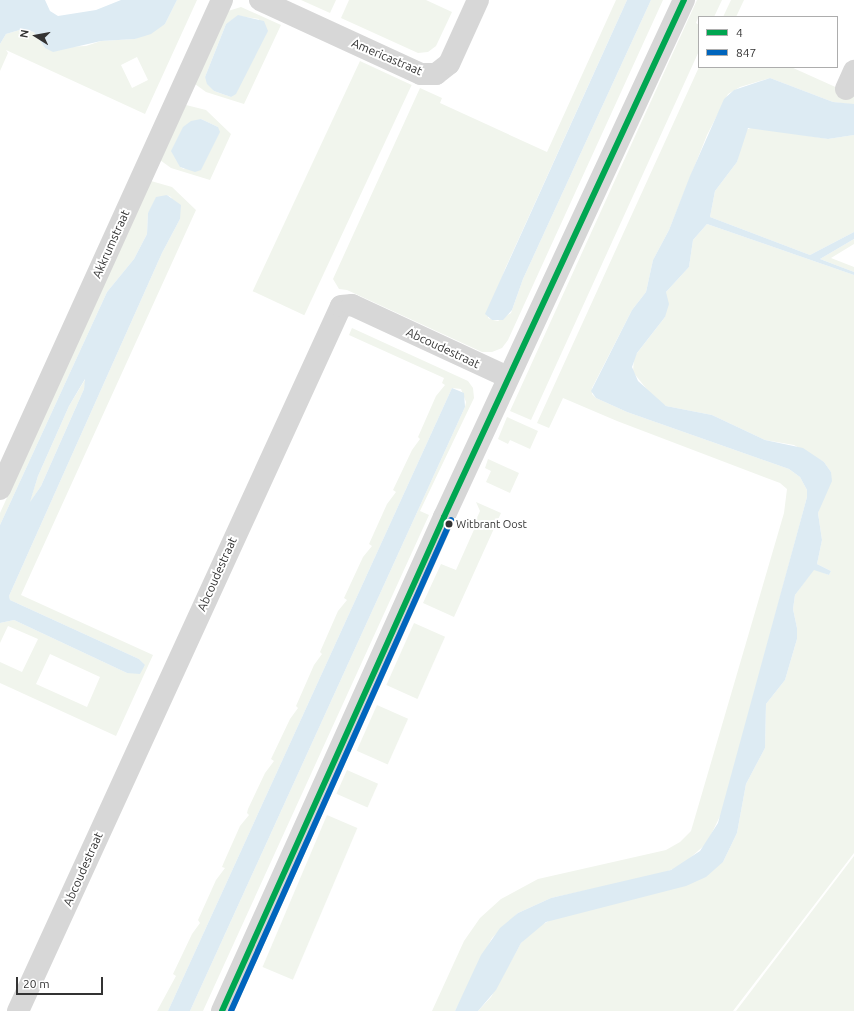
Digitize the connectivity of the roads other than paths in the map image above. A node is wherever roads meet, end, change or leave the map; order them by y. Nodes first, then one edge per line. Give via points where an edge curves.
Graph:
1 (222, 0) edge
2 (260, 0) edge
3 (478, 0) edge
4 (684, 0) edge
5 (508, 377) junction
6 (0, 489) edge
7 (18, 1011) edge
8 (222, 1011) edge

1 - 6 street, Akkrumstraat
2 - 3 street, Americastraat via 421,74 436,74 449,64
4 - 5 street
5 - 7 street, Abcoudestraat via 352,306 341,306
5 - 8 street

